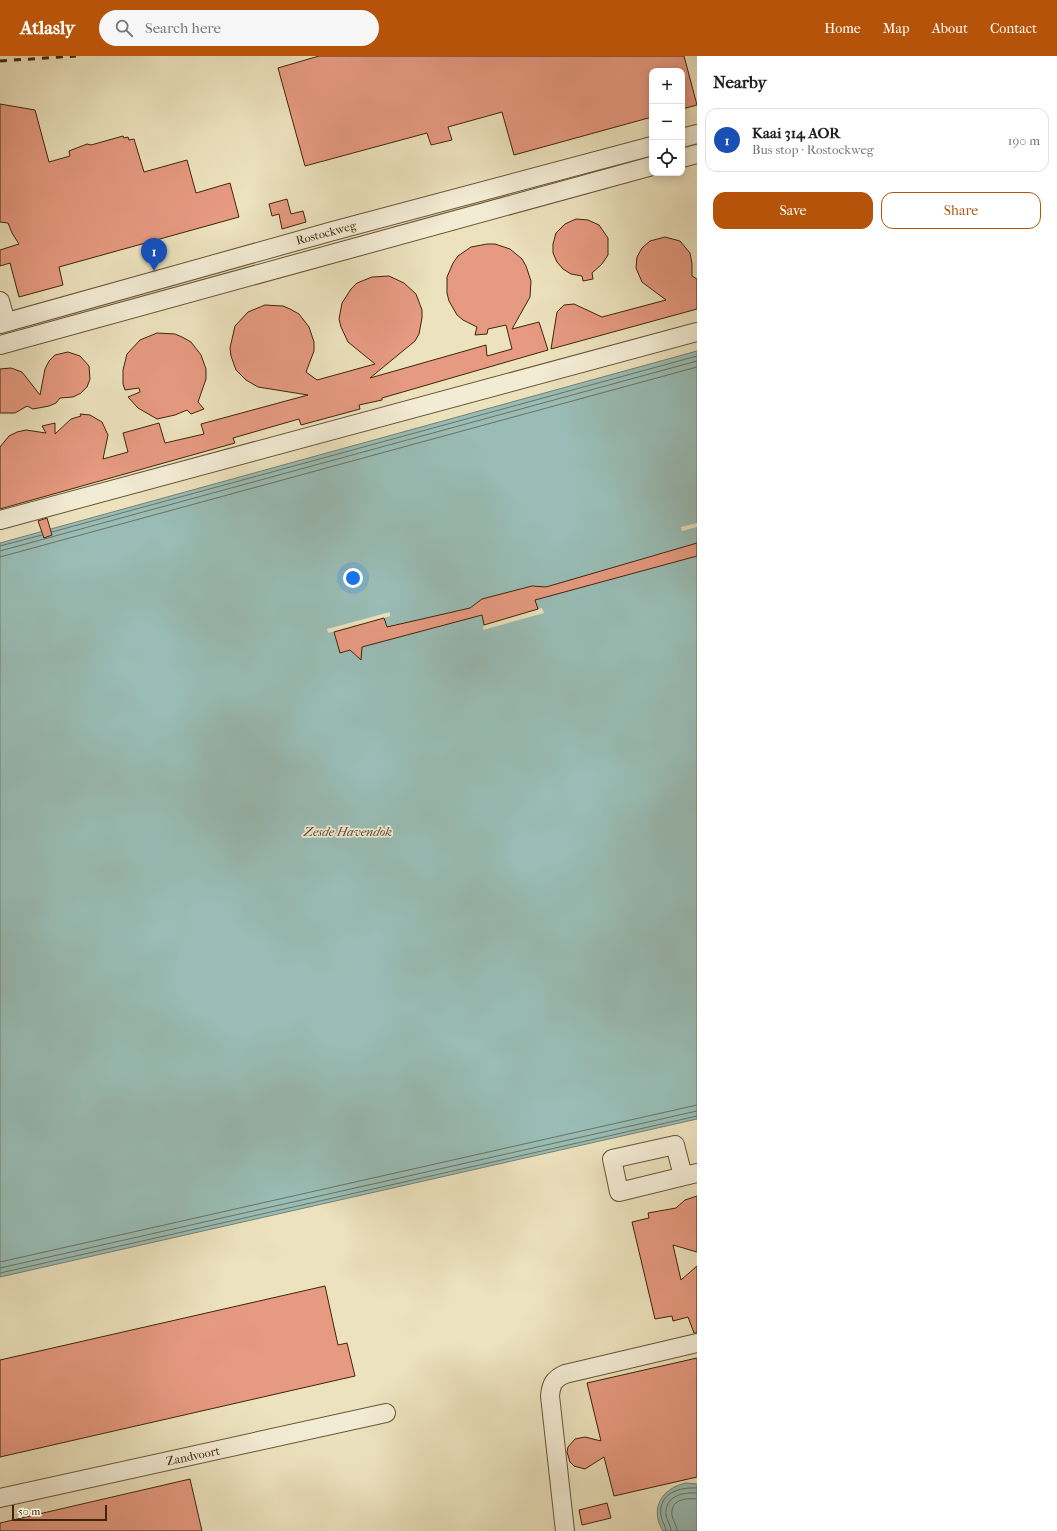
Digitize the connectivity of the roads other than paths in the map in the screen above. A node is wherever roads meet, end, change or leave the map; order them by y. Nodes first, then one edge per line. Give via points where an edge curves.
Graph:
1 (697, 134) edge
2 (685, 137) edge
3 (649, 147) edge
4 (697, 154) edge
5 (685, 157) edge
6 (649, 167) edge
7 (0, 301) edge
8 (3, 323) edge
9 (697, 332) edge
10 (0, 345) edge
11 (0, 520) edge
12 (697, 1343) edge
13 (386, 1413) dead end
14 (0, 1498) edge
15 (565, 1531) edge

1 - 2 street
3 - 8 street, Rostockweg
4 - 5 street
6 - 10 street
7 - 8 street
9 - 11 street
12 - 15 street via 565,1374 551,1385 550,1396
13 - 14 street, Zandvoort

